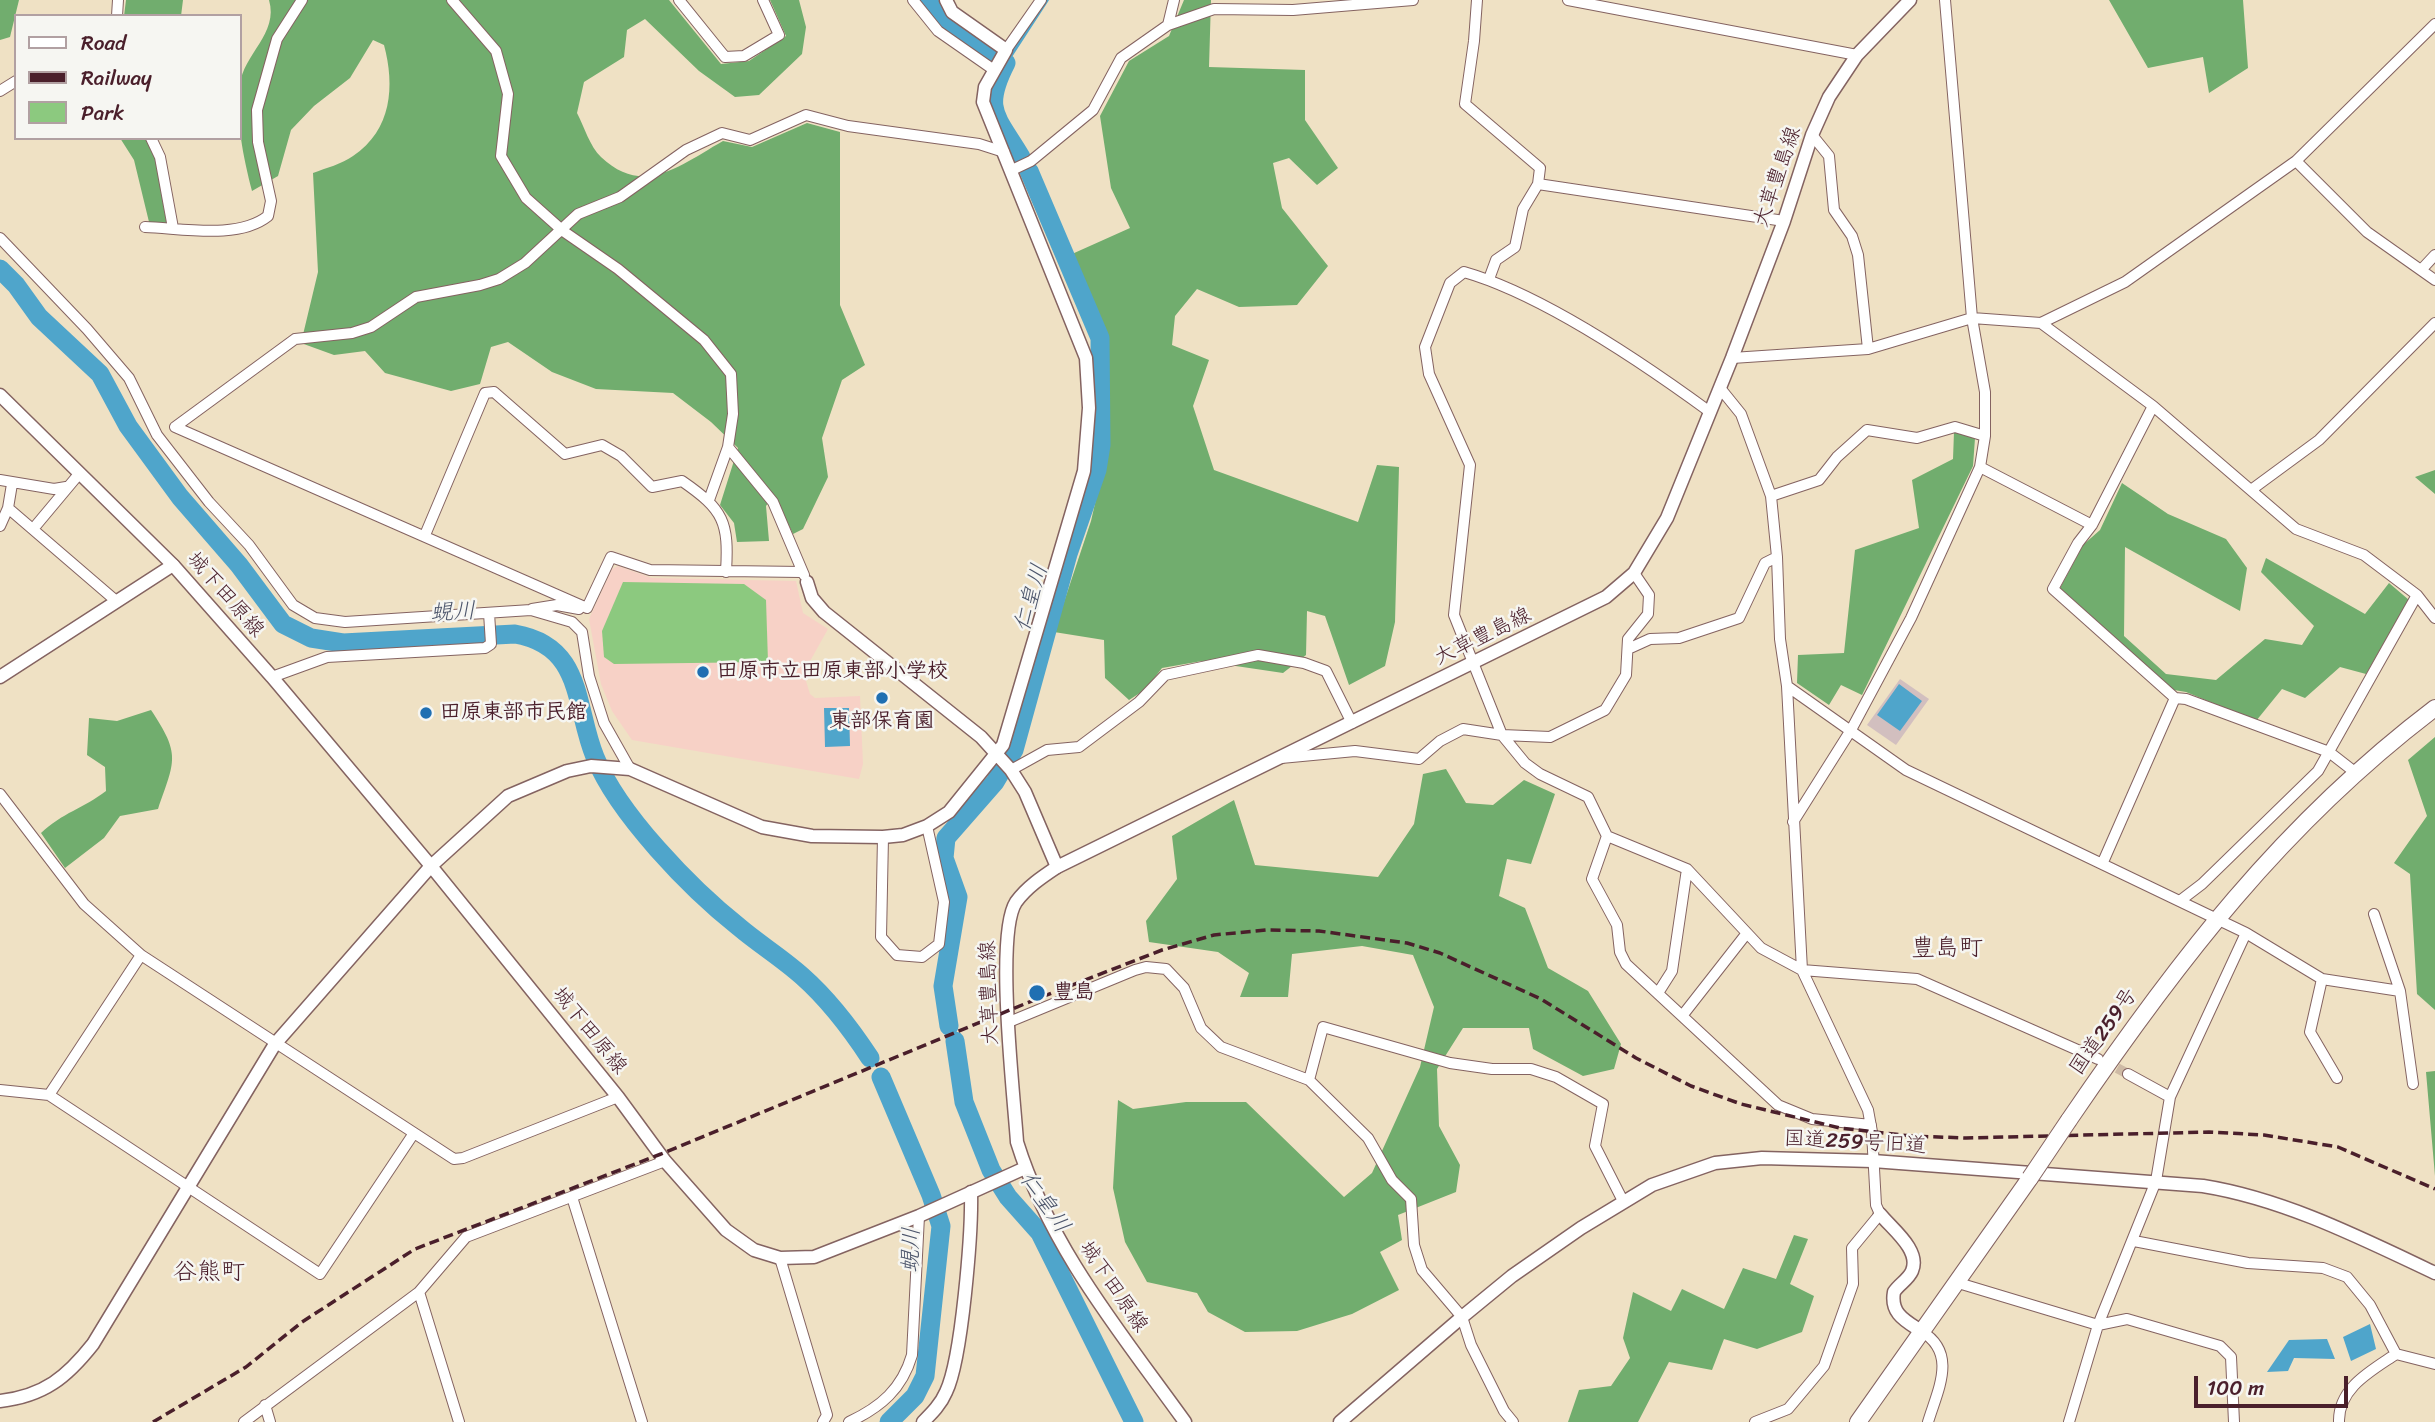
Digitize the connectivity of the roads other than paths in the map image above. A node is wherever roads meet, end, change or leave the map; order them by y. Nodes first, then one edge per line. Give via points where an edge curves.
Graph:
1 (302, 0) edge
2 (452, 0) edge
3 (679, 0) edge
4 (763, 0) edge
5 (913, 0) edge
6 (946, 0) edge
7 (1041, 0) edge
8 (1174, 0) edge
9 (1413, 0) edge
10 (1477, 0) edge
11 (1568, 0) edge
12 (1910, 0) edge
13 (1945, 0) edge
14 (2435, 24) edge
15 (1168, 25) junction
16 (1006, 50) junction
17 (1857, 55) junction
18 (993, 69) junction
19 (1812, 135) junction
20 (153, 140) edge
21 (1004, 152) junction
22 (2296, 161) junction
23 (1012, 170) junction
24 (1538, 184) junction
25 (1784, 221) junction
26 (145, 227) dead end
27 (173, 228) junction
28 (563, 231) junction
29 (0, 238) edge
30 (2435, 255) edge
31 (2421, 270) junction
32 (1489, 279) junction
33 (2435, 280) edge
34 (1972, 318) junction
35 (2041, 323) junction
36 (2435, 323) edge
37 (1868, 349) junction
38 (1732, 358) junction
39 (1720, 388) junction
40 (0, 395) edge
41 (2154, 407) junction
42 (1710, 412) junction
43 (1985, 436) junction
44 (728, 447) junction
45 (1980, 467) junction
46 (79, 474) junction
47 (0, 481) edge
48 (12, 484) junction
49 (66, 487) junction
50 (2250, 490) junction
51 (1771, 496) junction
52 (709, 500) junction
53 (8, 508) junction
54 (2092, 525) junction
55 (0, 526) edge
56 (33, 529) junction
57 (425, 536) junction
58 (1777, 557) junction
59 (173, 565) junction
60 (726, 572) junction
61 (1634, 573) junction
62 (805, 577) junction
63 (2417, 596) junction
64 (115, 600) junction
65 (587, 608) junction
66 (531, 610) junction
67 (489, 613) junction
68 (2435, 618) edge
69 (1628, 649) junction
70 (1472, 665) junction
71 (0, 677) edge
72 (272, 677) junction
73 (1787, 686) junction
74 (2175, 698) junction
75 (2435, 708) edge
76 (1352, 723) junction
77 (1851, 730) junction
78 (1502, 735) junction
79 (2329, 752) junction
80 (996, 754) junction
81 (1275, 758) junction
82 (630, 769) junction
83 (1011, 770) junction
84 (2356, 773) junction
85 (0, 794) edge
86 (1793, 823) junction
87 (927, 826) junction
88 (1607, 836) junction
89 (883, 837) junction
90 (2102, 862) junction
91 (430, 866) junction
92 (1057, 867) junction
93 (1687, 869) junction
94 (2181, 900) junction
95 (2374, 914) dead end
96 (2216, 918) junction
97 (1747, 933) junction
98 (2246, 933) junction
99 (141, 955) junction
100 (1802, 970) junction
101 (2322, 979) junction
102 (2400, 991) junction
103 (1658, 993) junction
104 (1682, 1016) junction
105 (1009, 1022) junction
106 (275, 1044) junction
107 (2098, 1059) tunnel mouth
108 (2128, 1074) tunnel mouth
109 (2337, 1078) dead end
110 (1309, 1080) junction
111 (2413, 1084) dead end
112 (0, 1090) edge
113 (49, 1095) junction
114 (618, 1097) junction
115 (2170, 1097) junction
116 (1871, 1125) junction
117 (414, 1133) junction
118 (665, 1161) junction
119 (1873, 1161) junction
120 (1025, 1168) junction
121 (2156, 1181) junction
122 (186, 1187) junction
123 (971, 1192) junction
124 (572, 1197) junction
125 (1623, 1201) junction
126 (1880, 1214) junction
127 (919, 1216) junction
128 (2134, 1241) junction
129 (780, 1258) junction
130 (2435, 1273) edge
131 (1955, 1282) junction
132 (419, 1292) junction
133 (1462, 1317) junction
134 (2098, 1325) junction
135 (1921, 1331) junction
136 (2396, 1354) junction
137 (2434, 1362) edge
138 (0, 1401) edge
139 (265, 1405) junction
140 (244, 1422) edge
141 (270, 1422) edge
142 (459, 1422) edge
143 (642, 1422) edge
144 (823, 1422) edge
145 (849, 1422) edge
146 (923, 1422) edge
147 (1185, 1422) edge
148 (1340, 1422) edge
149 (1513, 1422) edge
150 (1755, 1422) edge
151 (1857, 1422) edge
152 (1928, 1422) edge
153 (2069, 1422) edge
154 (2234, 1422) edge
155 (2339, 1422) edge

1 - 27 street via 277,39 257,110 258,142 271,201 268,216 256,226 193,232
2 - 28 street via 496,51 508,94 501,156 526,198
3 - 4 street via 725,57 744,56 779,35
5 - 18 street via 938,31
6 - 16 street via 953,12
7 - 16 street
8 - 15 street
9 - 15 street via 1293,10 1214,9
10 - 24 street via 1465,104 1539,168
11 - 17 street
12 - 17 street, 大草豊島線
13 - 34 street
14 - 22 street
15 - 23 street via 1121,58 1093,110 1031,161
16 - 18 street
17 - 19 street, 大草豊島線 via 1829,97
18 - 21 street via 983,102
19 - 25 street, 大草豊島線
19 - 37 street via 1829,156 1834,210 1852,236 1858,255
20 - 27 street
21 - 23 street
21 - 28 street via 806,115 750,139 722,133 686,150 620,197 578,214
22 - 31 street via 2367,232
22 - 35 street via 2125,282
23 - 80 street via 1086,358 1089,408 1084,471 1003,745
24 - 25 street
24 - 32 street via 1523,209 1515,247 1496,260
25 - 38 street, 大草豊島線
26 - 27 street
28 - 44 street via 618,269 704,340 731,374 733,414
28 - 57 street via 499,279 416,296 370,327 295,339 175,428
29 - 67 street via 129,378 157,435 293,605 315,618 345,622
30 - 31 street
31 - 33 street
32 - 42 street via 1658,374
32 - 70 street via 1464,272 1450,283 1425,347 1429,374 1470,465 1454,615
34 - 35 street
34 - 37 street
34 - 43 street via 1985,392
35 - 41 street
36 - 50 street via 2319,440
37 - 38 street
38 - 39 street, 大草豊島線
39 - 42 street, 大草豊島線
39 - 51 street via 1741,414
40 - 46 street, 城下田原線
41 - 50 street
41 - 54 street
42 - 61 street, 大草豊島線 via 1667,518
43 - 45 street
43 - 51 street via 1955,427 1917,438 1867,430 1819,480
44 - 52 street
44 - 62 street via 774,502
45 - 54 street
45 - 77 street via 1911,618
46 - 49 street
46 - 59 street, 城下田原線
47 - 48 street
48 - 49 street
48 - 53 street
49 - 56 street
50 - 63 street via 2296,529 2364,555
51 - 58 street
52 - 57 street via 682,481 652,487 603,445 565,454 495,392 485,393
52 - 60 street via 729,534
53 - 55 street
53 - 56 street
54 - 74 street via 2053,589
56 - 64 street
57 - 65 street
58 - 69 street via 1765,563 1740,618 1679,638 1650,639
58 - 73 street
59 - 64 street
59 - 72 street, 城下田原線
60 - 62 street
60 - 65 street via 650,570 611,557
61 - 69 street via 1649,595 1648,614 1629,639
61 - 70 street, 大草豊島線 via 1606,597
62 - 80 street via 812,598 824,612 981,737
63 - 68 street
63 - 79 street
64 - 71 street
65 - 66 street
66 - 67 street
66 - 82 street via 572,622 582,632 589,676 604,723
67 - 72 street via 491,644 485,648 327,657
69 - 78 street via 1626,675 1605,710 1550,737
70 - 76 street, 大草豊島線
70 - 78 street
72 - 91 street, 城下田原線
73 - 77 street
73 - 86 street
74 - 79 street
74 - 90 street
75 - 84 highway, 国道259号
76 - 81 street, 大草豊島線
76 - 83 street via 1326,671 1258,655 1166,675 1139,702 1079,747 1048,750
77 - 86 street
77 - 90 street via 1906,770
78 - 81 street via 1463,729 1419,759 1355,751
78 - 88 street via 1540,774 1588,797
79 - 84 street
79 - 94 street via 2318,771
80 - 83 street
80 - 87 street via 949,812
81 - 92 street, 大草豊島線
82 - 89 street via 762,827 812,836
82 - 91 street via 591,766 566,771 508,796
83 - 92 street
84 - 96 highway, 国道259号 via 2274,851
85 - 99 street via 84,904
86 - 100 street
87 - 89 street
87 - 89 street via 944,902 939,944 922,957 897,955 881,937
88 - 93 street
88 - 103 street via 1592,878 1617,925 1626,964
90 - 94 street
91 - 106 street
91 - 114 street, 城下田原線
92 - 105 street, 大草豊島線 via 1016,902 1008,920
93 - 97 street
93 - 103 street via 1672,971
94 - 96 street
95 - 102 street
96 - 98 street
96 - 131 highway, 国道259号, bridge via 2159,990
97 - 100 street via 1761,948
97 - 104 street
98 - 101 street
98 - 115 street
99 - 106 street
99 - 113 street
100 - 107 street via 1917,979
100 - 116 street
101 - 102 street
101 - 109 street via 2310,1032
102 - 111 street
103 - 104 street
104 - 116 street via 1778,1105 1812,1119
105 - 110 street via 1135,970 1166,969 1184,989 1201,1028 1221,1047
105 - 120 street, 大草豊島線 via 1017,1142
106 - 117 street
106 - 122 street
108 - 115 street
110 - 125 street via 1323,1027 1451,1063 1531,1069 1556,1077 1603,1104 1595,1146
110 - 133 street via 1368,1138 1392,1180 1410,1199 1414,1245 1422,1270
112 - 113 street
113 - 122 street
114 - 117 street via 463,1158 454,1159
114 - 118 street, 城下田原線
115 - 121 street
116 - 119 street
117 - 122 street via 320,1274
118 - 124 street
118 - 129 street, 城下田原線 via 726,1230 754,1250
119 - 121 street, 国道259号旧道
119 - 125 street, 国道259号旧道 via 1762,1158 1715,1163
119 - 126 street
120 - 123 street, 城下田原線
120 - 147 street, 城下田原線 via 1080,1276
121 - 128 street
121 - 130 street, 国道259号旧道 via 2239,1192 2276,1203
122 - 138 street via 74,1368 42,1390
123 - 127 street, 城下田原線
123 - 146 street via 952,1377 935,1410
124 - 132 street via 466,1237
124 - 143 street
125 - 133 street, 国道259号旧道 via 1512,1276
126 - 135 street via 1914,1257 1911,1273 1894,1292 1894,1309
126 - 150 street via 1852,1248 1853,1284 1824,1366 1788,1409
127 - 129 street, 城下田原線 via 814,1257
127 - 145 street via 912,1355 907,1374 886,1400
128 - 134 street
128 - 136 street via 2248,1263 2323,1268 2347,1277 2370,1306
129 - 144 street via 827,1415
131 - 134 street
131 - 135 highway, 国道259号
132 - 139 street
132 - 142 street
133 - 148 street, 国道259号旧道
133 - 149 street via 1471,1345
134 - 153 street
134 - 154 street via 2127,1319 2220,1346 2231,1357
135 - 151 highway, 国道259号
135 - 152 street via 1943,1353 1944,1368
136 - 137 street
136 - 155 street via 2357,1380 2339,1410
139 - 140 street
139 - 141 street

